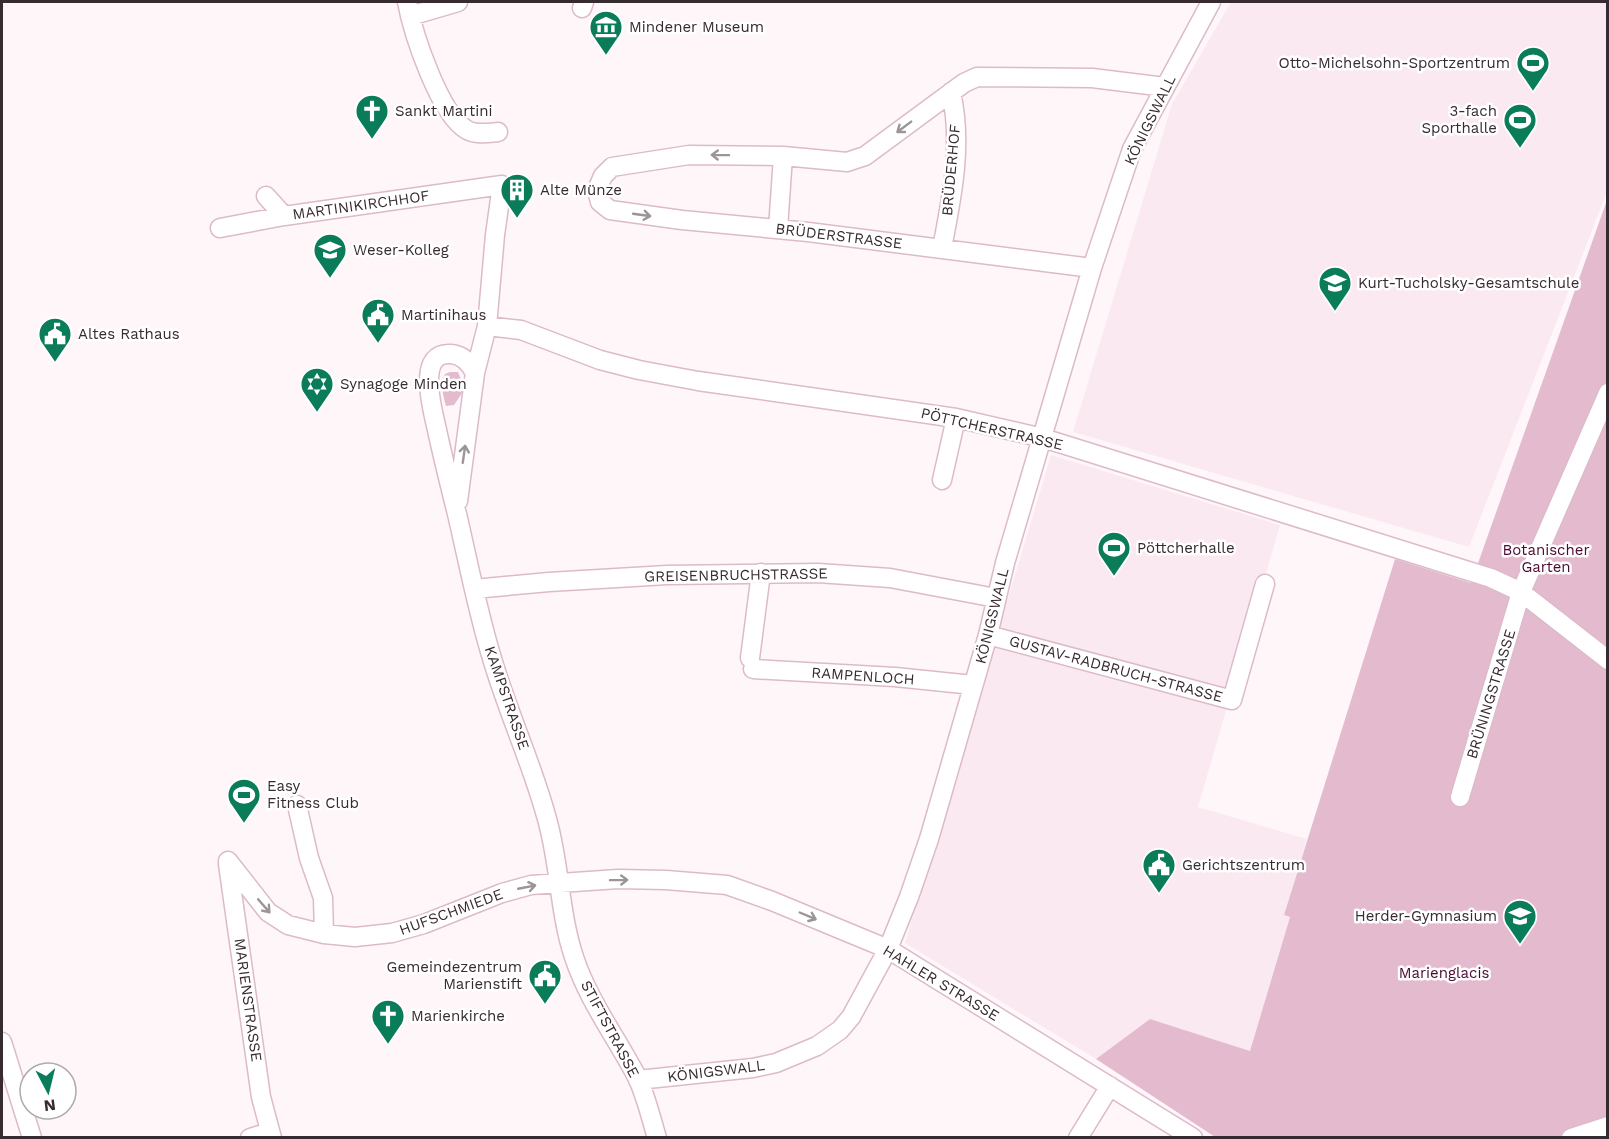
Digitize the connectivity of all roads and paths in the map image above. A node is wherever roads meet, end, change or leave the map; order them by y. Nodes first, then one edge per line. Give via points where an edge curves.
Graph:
1 (458, 2) edge
2 (1211, 2) edge
3 (409, 8) edge
4 (1165, 87) junction
5 (951, 92) junction
6 (498, 132) dead end
7 (783, 156) junction
8 (502, 185) joint
9 (266, 196) dead end
10 (285, 216) junction
11 (220, 228) dead end
12 (778, 229) junction
13 (942, 249) junction
14 (1092, 268) junction
15 (487, 326) junction
16 (475, 373) junction
17 (1608, 393) edge
18 (956, 418) junction
19 (1043, 438) junction
20 (942, 480) dead end
21 (456, 512) junction
22 (761, 573) junction
23 (1265, 584) dead end
24 (474, 590) junction
25 (1521, 592) junction
26 (996, 598) junction
27 (988, 635) junction
28 (1608, 660) edge
29 (973, 685) junction
30 (1460, 797) dead end
31 (297, 805) dead end
32 (228, 861) joint
33 (560, 884) junction
34 (324, 934) junction
35 (888, 949) junction
36 (2, 1042) edge
37 (638, 1080) junction
38 (1110, 1086) junction
39 (1608, 1126) edge
40 (271, 1135) edge
41 (32, 1137) edge
42 (250, 1137) edge
43 (657, 1137) edge
44 (1078, 1137) edge
45 (1193, 1137) edge
46 (1571, 1137) edge

1 - 3 street
2 - 4 street, KÖNIGSWALL
3 - 6 street via 421,51 452,117 475,133
4 - 5 street via 1092,78 977,77
4 - 14 street, KÖNIGSWALL via 1132,149
5 -> 7 street via 855,160
5 - 13 street, BRÜDERHOF via 957,134
7 - 12 street
7 -> 12 street, BRÜDERSTRASSE via 689,155 612,167 597,190 600,202 610,210
8 - 10 street, MARTINIKIRCHHOF
8 - 15 street, KAMPSTRASSE
9 - 10 street
10 - 11 street, MARTINIKIRCHHOF
12 - 13 street, BRÜDERSTRASSE
13 - 14 street, BRÜDERSTRASSE
14 - 19 street, KÖNIGSWALL
15 - 16 street, KAMPSTRASSE
15 - 18 street, PÖTTCHERSTRASSE via 520,330 600,360 671,376
21 -> 16 street, KAMPSTRASSE
16 - 21 street, KAMPSTRASSE via 462,357 454,354 445,354 431,365 429,383 434,413
17 - 25 street, BRÜNINGSTRASSE
18 - 19 street, PÖTTCHERSTRASSE
18 - 20 street
19 - 25 street, PÖTTCHERSTRASSE via 1491,578
19 - 26 street, KÖNIGSWALL
21 - 24 street, KAMPSTRASSE
22 - 24 street, GREISENBRUCHSTRASSE via 655,575
22 - 26 street, GREISENBRUCHSTRASSE via 890,578
22 - 29 street, RAMPENLOCH via 751,663
23 - 27 street, GUSTAV-RADBRUCH-STRASSE via 1232,700
24 - 33 street, KAMPSTRASSE via 491,657 547,816
25 - 28 street
25 - 30 street, BRÜNINGSTRASSE
26 - 27 street, KÖNIGSWALL
27 - 29 street, KÖNIGSWALL
29 - 35 street, KÖNIGSWALL via 929,839
31 - 34 street via 323,898
32 -> 34 street, HUFSCHMIEDE via 268,912 288,925
32 - 40 street, MARIENSTRASSE via 261,1097
34 -> 33 street, HUFSCHMIEDE via 355,937 392,933 502,893 531,885
33 -> 35 street, HAHLER STRASSE via 618,879 727,885
33 - 37 street, STIFTSTRASSE via 574,956 589,993
35 - 37 street, KÖNIGSWALL via 852,1017 817,1046 753,1068
35 - 38 street, HAHLER STRASSE
36 - 41 street
37 - 43 street, STIFTSTRASSE
38 - 44 street
38 - 45 street, HAHLER STRASSE
39 - 46 street
40 - 42 street

